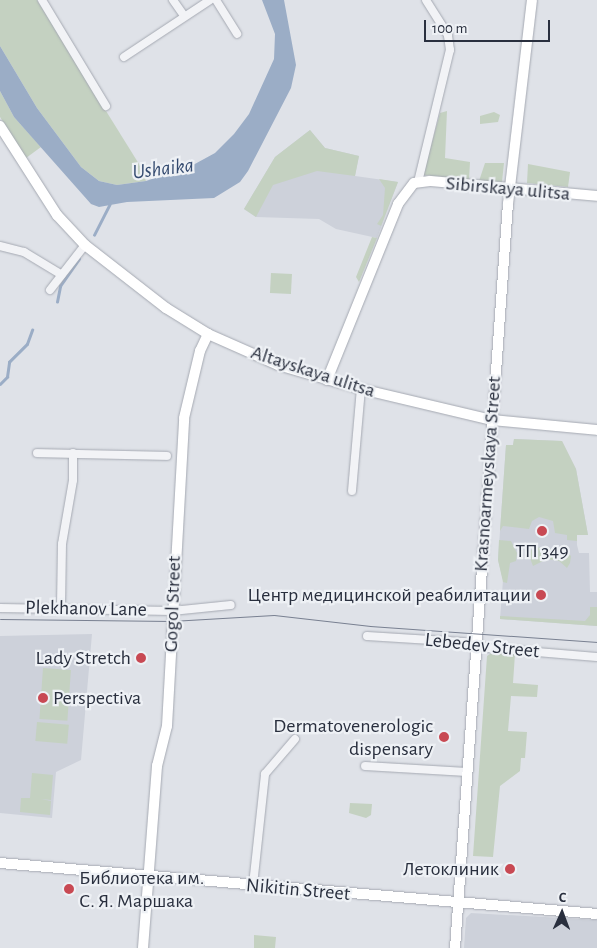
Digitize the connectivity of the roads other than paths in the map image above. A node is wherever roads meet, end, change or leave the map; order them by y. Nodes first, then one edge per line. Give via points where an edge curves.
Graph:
1 (42, 0) edge
2 (174, 0) edge
3 (210, 0) edge
4 (216, 0) edge
5 (426, 0) edge
6 (532, 0) edge
7 (184, 16) junction
8 (237, 34) dead end
9 (124, 57) dead end
10 (106, 106) dead end
11 (0, 126) edge
12 (418, 182) junction
13 (509, 191) junction
14 (597, 196) edge
15 (85, 245) junction
16 (0, 246) edge
17 (62, 275) junction
18 (50, 290) dead end
19 (208, 334) junction
20 (327, 380) junction
21 (361, 389) junction
22 (492, 420) junction
23 (597, 430) edge
24 (37, 453) dead end
25 (73, 453) junction
26 (167, 456) dead end
27 (352, 491) dead end
28 (231, 605) dead end
29 (61, 607) junction
30 (0, 608) edge
31 (172, 611) junction
32 (367, 636) dead end
33 (476, 645) junction
34 (597, 657) edge
35 (295, 739) dead end
36 (365, 766) dead end
37 (467, 772) junction
38 (0, 863) edge
39 (148, 875) junction
40 (253, 885) junction
41 (458, 904) junction
42 (597, 914) edge
43 (143, 948) edge
44 (455, 948) edge

1 - 10 street
2 - 7 street
3 - 7 street
4 - 8 street
5 - 12 street via 448,35 450,50
6 - 13 main road, Krasnoarmeyskaya Street
7 - 9 street
11 - 15 main road, Altayskaya ulitsa via 57,215
12 - 13 main road, Sibirskaya ulitsa
12 - 20 main road via 406,190 398,204
13 - 14 main road, Sibirskaya ulitsa
13 - 22 main road, Krasnoarmeyskaya Street
15 - 17 street
15 - 19 main road, Altayskaya ulitsa via 166,308
16 - 17 street via 24,252
17 - 18 street
19 - 20 main road, Altayskaya ulitsa via 278,365
19 - 31 main road, Gogol Street via 200,351 184,418
20 - 21 main road, Altayskaya ulitsa
21 - 22 main road, Altayskaya ulitsa
21 - 27 street
22 - 23 main road, Altayskaya ulitsa
22 - 33 main road, Krasnoarmeyskaya Street
24 - 25 street
25 - 26 street
25 - 29 street via 73,480 62,544
28 - 31 street
29 - 30 street, Plekhanov Lane
29 - 31 street, Plekhanov Lane
31 - 39 main road, Gogol Street via 167,726 157,766
32 - 33 street, Lebedev Street
33 - 34 street, Lebedev Street
33 - 37 main road, Krasnoarmeyskaya Street
35 - 40 street via 265,774
36 - 37 street
37 - 41 main road, Krasnoarmeyskaya Street
38 - 39 main road, Nikitin Street
39 - 40 main road, Nikitin Street
39 - 43 main road, Gogol Street
40 - 41 main road, Nikitin Street
41 - 42 main road, Nikitin Street
41 - 44 main road, Krasnoarmeyskaya Street

